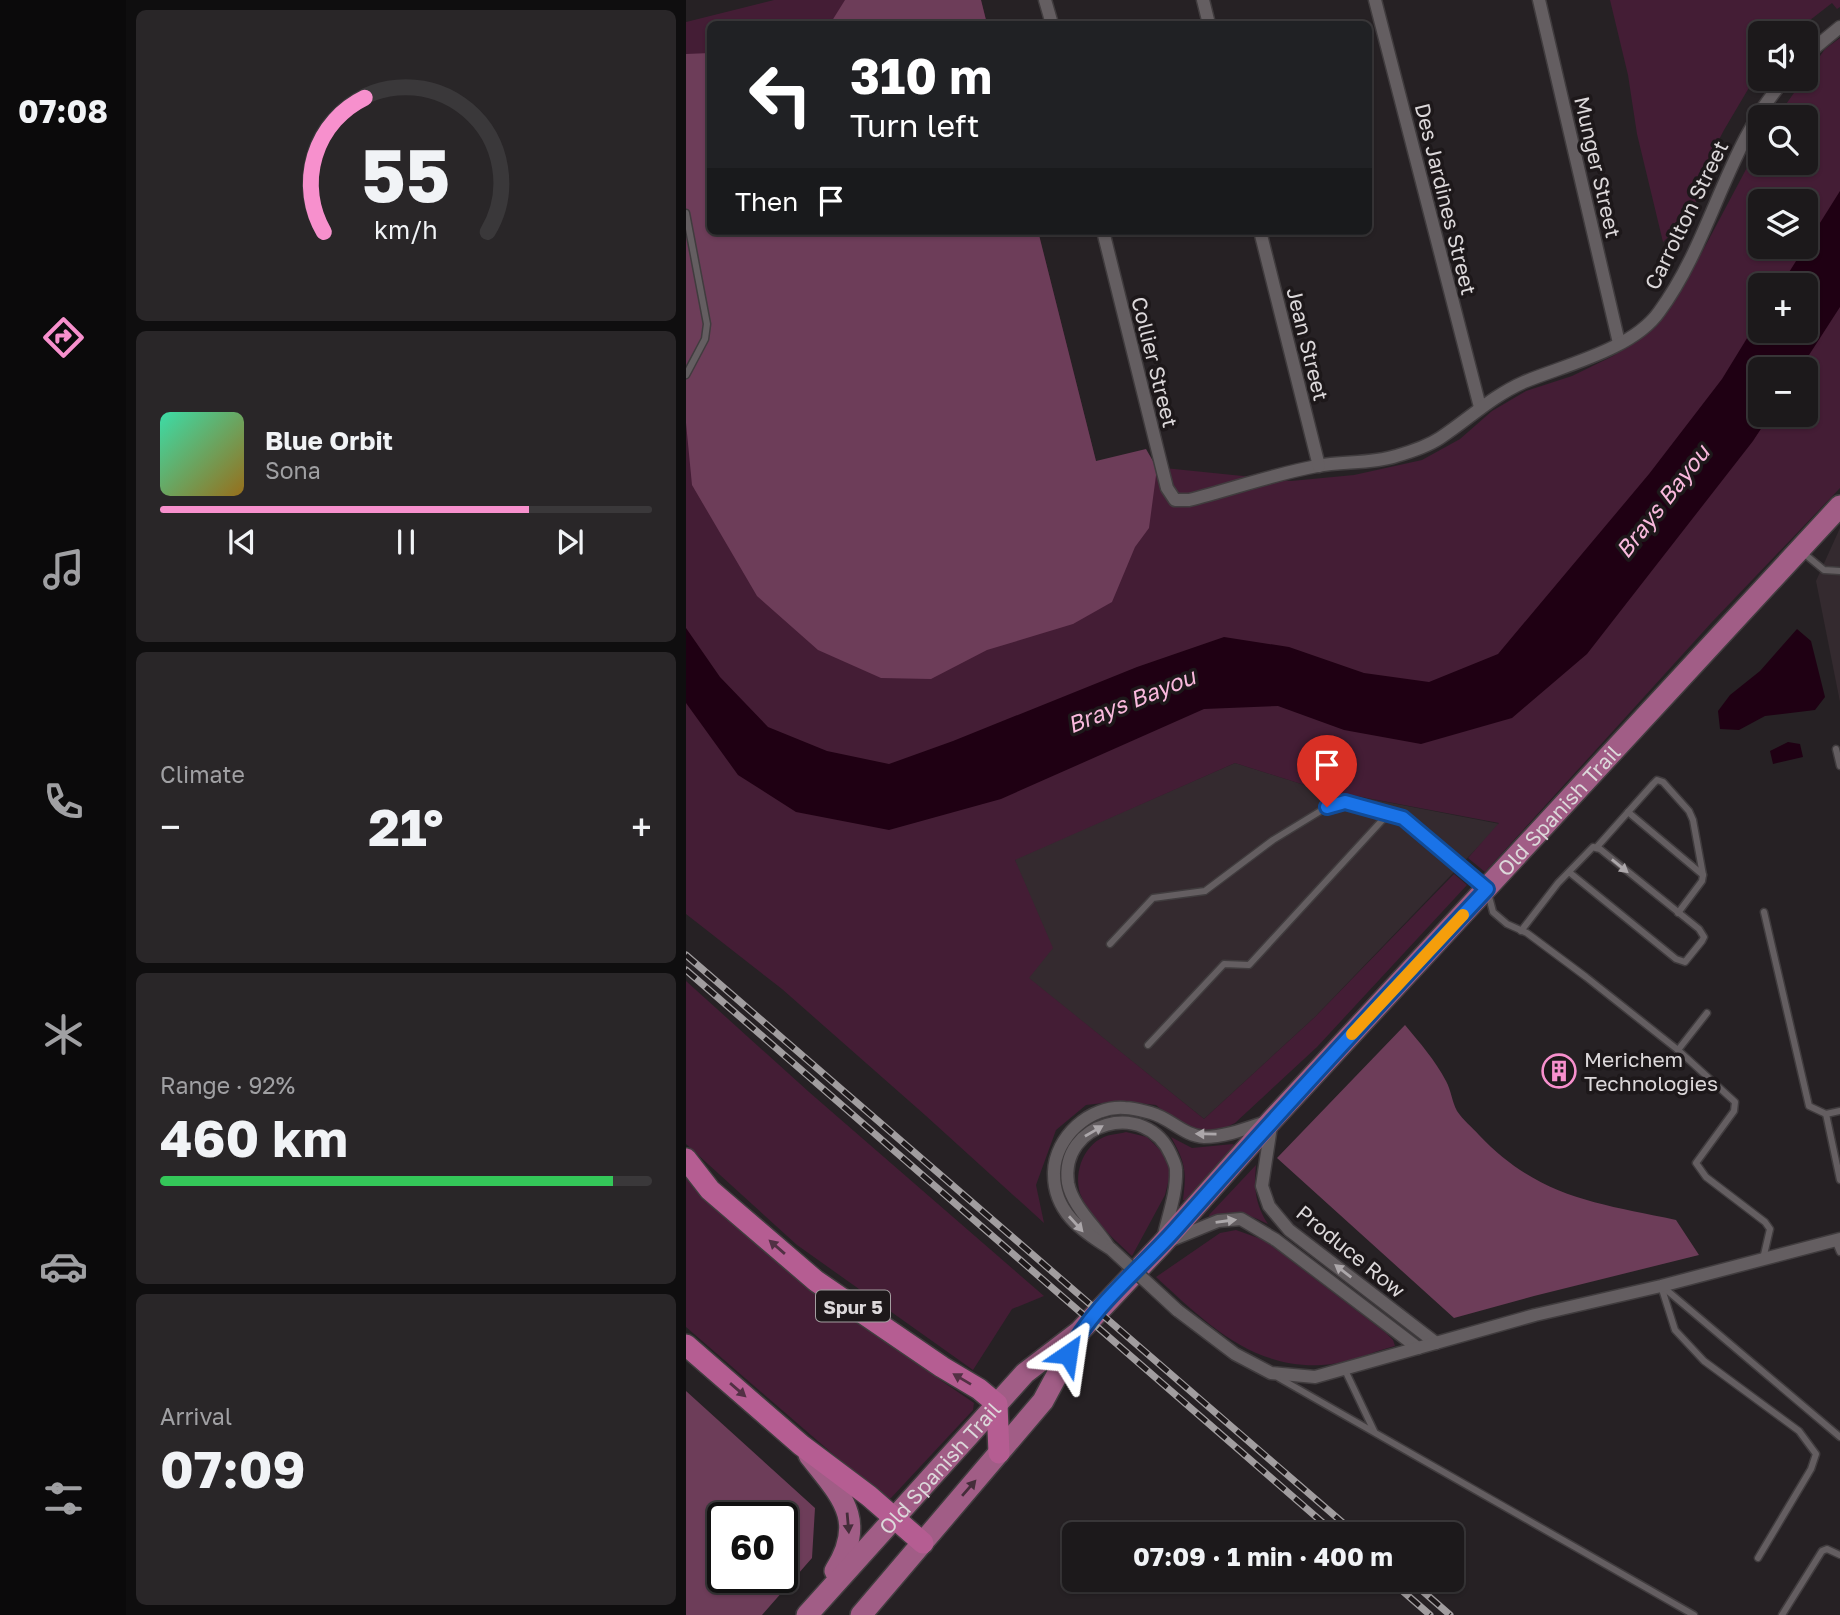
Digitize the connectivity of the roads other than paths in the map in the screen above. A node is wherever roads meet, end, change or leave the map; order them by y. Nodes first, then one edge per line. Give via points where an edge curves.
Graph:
1 (1045, 0) edge
2 (1203, 0) edge
3 (1376, 0) edge
4 (1539, 0) edge
5 (1051, 21) edge
6 (1208, 21) edge
7 (1840, 27) edge
8 (1818, 45) edge
9 (1777, 91) edge
10 (686, 213) edge
11 (1104, 235) edge
12 (1261, 235) edge
13 (1619, 343) junction
14 (686, 375) edge
15 (1480, 407) junction
16 (1318, 466) junction
17 (1175, 500) joint
18 (1840, 506) edge
19 (1800, 550) junction
20 (1840, 570) edge
21 (1836, 748) dead end
22 (1840, 766) edge
23 (1628, 812) junction
24 (1387, 815) junction
25 (1596, 848) junction
26 (1570, 872) junction
27 (1703, 875) junction
28 (1487, 889) junction
29 (1763, 912) dead end
30 (1678, 913) junction
31 (1521, 931) junction
32 (1110, 944) dead end
33 (1707, 1013) dead end
34 (1148, 1045) dead end
35 (1678, 1050) junction
36 (1840, 1111) edge
37 (1826, 1114) junction
38 (1272, 1120) junction
39 (686, 1159) edge
40 (1840, 1180) edge
41 (1162, 1244) junction
42 (1838, 1244) edge
43 (1111, 1249) junction
44 (1763, 1259) junction
45 (1661, 1286) junction
46 (1080, 1331) junction
47 (1436, 1343) junction
48 (686, 1345) edge
49 (1418, 1348) junction
50 (1344, 1368) junction
51 (1271, 1373) junction
52 (997, 1404) junction
53 (1375, 1433) junction
54 (1840, 1437) edge
55 (801, 1445) junction
56 (999, 1453) junction
57 (894, 1517) junction
58 (923, 1543) junction
59 (1840, 1555) edge
60 (1758, 1558) dead end
61 (802, 1615) edge
62 (807, 1615) edge
63 (861, 1615) edge
64 (1694, 1615) edge
65 (1782, 1615) edge

1 - 5 street
2 - 6 street
3 - 15 street, Des Jardines Street
4 - 13 street, Munger Street
7 - 8 street
9 - 13 street, Carrolton Street via 1742,143 1697,246 1658,314
10 - 14 lane via 707,324 705,339
11 - 17 street, Collier Street via 1167,488
12 - 16 street, Jean Street
13 - 15 street, Carrolton Street via 1522,383
15 - 16 street, Carrolton Street via 1438,439 1395,457
16 - 17 street, Carrolton Street
18 - 19 main road, Old Spanish Trail
19 - 20 lane via 1824,569
19 - 28 main road, Old Spanish Trail
21 - 22 lane
23 - 25 lane
23 - 27 lane
23 - 27 lane via 1657,780 1663,782 1693,820
24 - 28 lane via 1403,818
24 - 32 lane via 1345,802 1327,807 1205,891 1153,898
24 - 34 lane via 1248,965 1224,964
25 - 26 lane via 1590,848
25 -> 30 lane
26 - 30 lane via 1685,962 1704,937
26 - 31 lane
27 - 30 lane
28 - 31 lane via 1493,912
28 - 38 main road, Old Spanish Trail
29 - 37 lane via 1809,1106
31 - 35 lane
33 - 35 lane
35 - 44 lane via 1735,1102 1734,1111 1696,1163 1706,1177 1770,1229
36 - 37 lane
37 - 40 lane
38 - 41 main road, Old Spanish Trail
38 -> 43 street via 1203,1137 1155,1114 1123,1107 1075,1125 1059,1150 1054,1187 1060,1207 1083,1233
47 -> 38 street, Produce Row via 1289,1230 1269,1206 1262,1186
52 -> 39 highway, Spur 5 / Spur 5 via 816,1281 710,1190
43 -> 41 street via 1072,1200 1068,1169 1084,1135 1124,1121 1150,1129 1166,1144 1176,1167
41 - 46 main road, Old Spanish Trail
41 -> 49 street, Produce Row via 1218,1221 1241,1219 1276,1240
42 - 44 street
43 - 51 street, bridge via 1177,1310 1235,1354
44 - 45 street
45 - 47 street
45 - 54 lane
45 - 60 lane via 1675,1330 1704,1361 1799,1431 1816,1454
46 - 52 main road, Old Spanish Trail via 1025,1373
46 - 56 main road, Old Spanish Trail via 1043,1401
47 - 49 street
48 -> 55 highway
49 - 50 street
50 - 51 street via 1315,1377
50 - 53 lane
51 - 53 lane
52 - 56 highway
52 - 57 main road, Old Spanish Trail
53 - 64 lane
55 - 57 highway
55 -> 61 main road via 839,1492 850,1528 843,1559
58 -> 56 main road, Old Spanish Trail
57 - 58 highway
57 - 62 main road, Old Spanish Trail
58 - 63 main road, Old Spanish Trail
59 - 65 lane via 1822,1550

